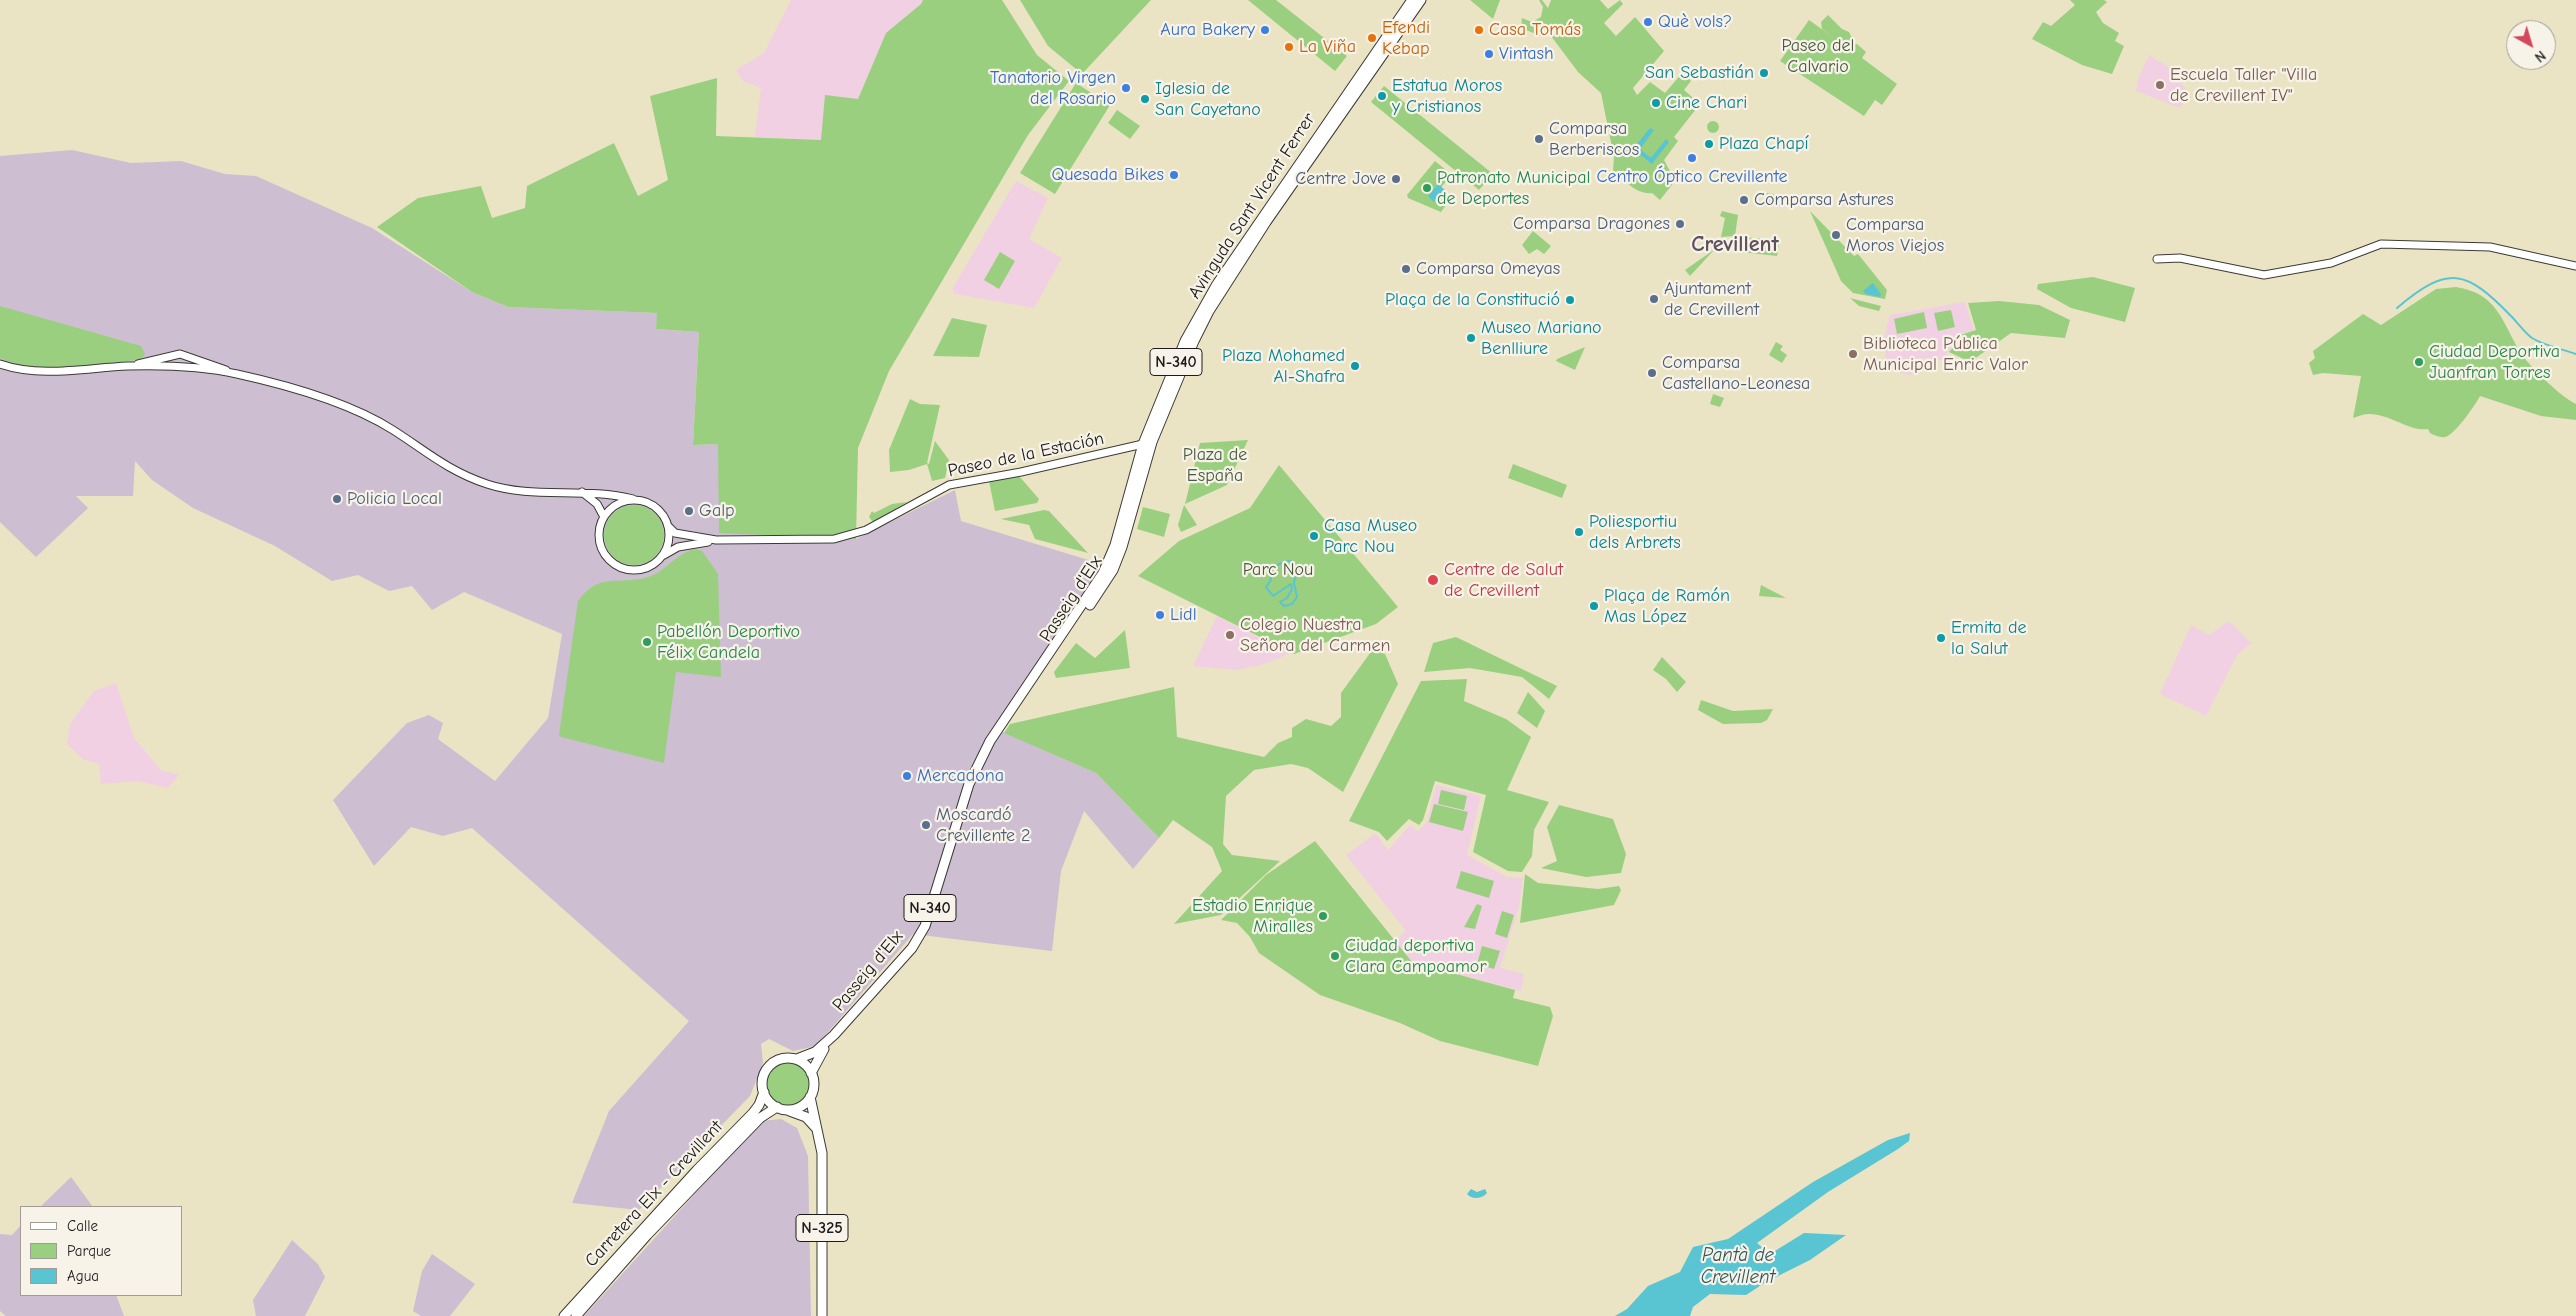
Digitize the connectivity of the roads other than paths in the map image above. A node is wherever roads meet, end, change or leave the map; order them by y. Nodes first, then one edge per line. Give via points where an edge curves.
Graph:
1 (1412, 0) edge
2 (1421, 0) edge
3 (2157, 258) dead end
4 (2576, 266) edge
5 (0, 364) edge
6 (128, 366) junction
7 (236, 374) junction
8 (1148, 443) junction
9 (582, 492) junction
10 (633, 499) junction
11 (604, 516) junction
12 (669, 527) junction
13 (716, 540) junction
14 (662, 557) junction
15 (834, 1035) junction
16 (797, 1059) junction
17 (812, 1073) junction
18 (764, 1092) junction
19 (810, 1097) junction
20 (777, 1107) junction
21 (787, 1110) junction
22 (820, 1140) junction
23 (564, 1316) edge
24 (576, 1316) edge
25 (822, 1316) edge

1 - 8 highway, Avinguda Sant Vicent Ferrer / N-340 via 1217,284 1185,341
2 - 8 highway, Avinguda Sant Vicent Ferrer / N-340 via 1238,264 1194,341
3 - 4 street via 2180,258 2264,275 2331,263 2381,244 2490,247
5 - 6 street via 45,372
6 - 7 street via 171,366
6 - 7 street via 180,354
7 - 9 street via 318,397 368,417 439,463 490,485 519,492
8 - 13 street, Paseo de la Estación via 949,485 855,535 834,539
8 - 15 highway, Passeig d'Elx / N-340 via 1113,570 982,756 969,784 925,926 888,978
9 - 10 street
9 - 11 street via 597,504
10 - 11 street via 622,502
10 - 12 street via 655,506
11 - 14 street via 600,541 603,550 616,564 640,570
12 - 13 street, Paseo de la Estación via 675,533
12 - 14 street via 668,543
13 - 14 street, Paseo de la Estación via 678,547
15 - 16 highway, N-340 via 815,1052
15 - 17 highway, N-340 via 820,1054
16 - 17 highway
16 - 18 highway, N-340 via 781,1059 768,1068 762,1083
17 - 19 highway, N-340 via 814,1081
18 - 20 highway
18 - 23 highway, Carretera Elx - Crevillent / N-340 via 753,1113
19 - 21 highway via 800,1106
19 - 22 highway, N-325
20 - 21 highway
20 - 24 highway, Carretera Elx - Crevillent via 760,1118 647,1235
21 - 22 highway, N-325 via 810,1121
22 - 25 highway, N-325 via 823,1166

